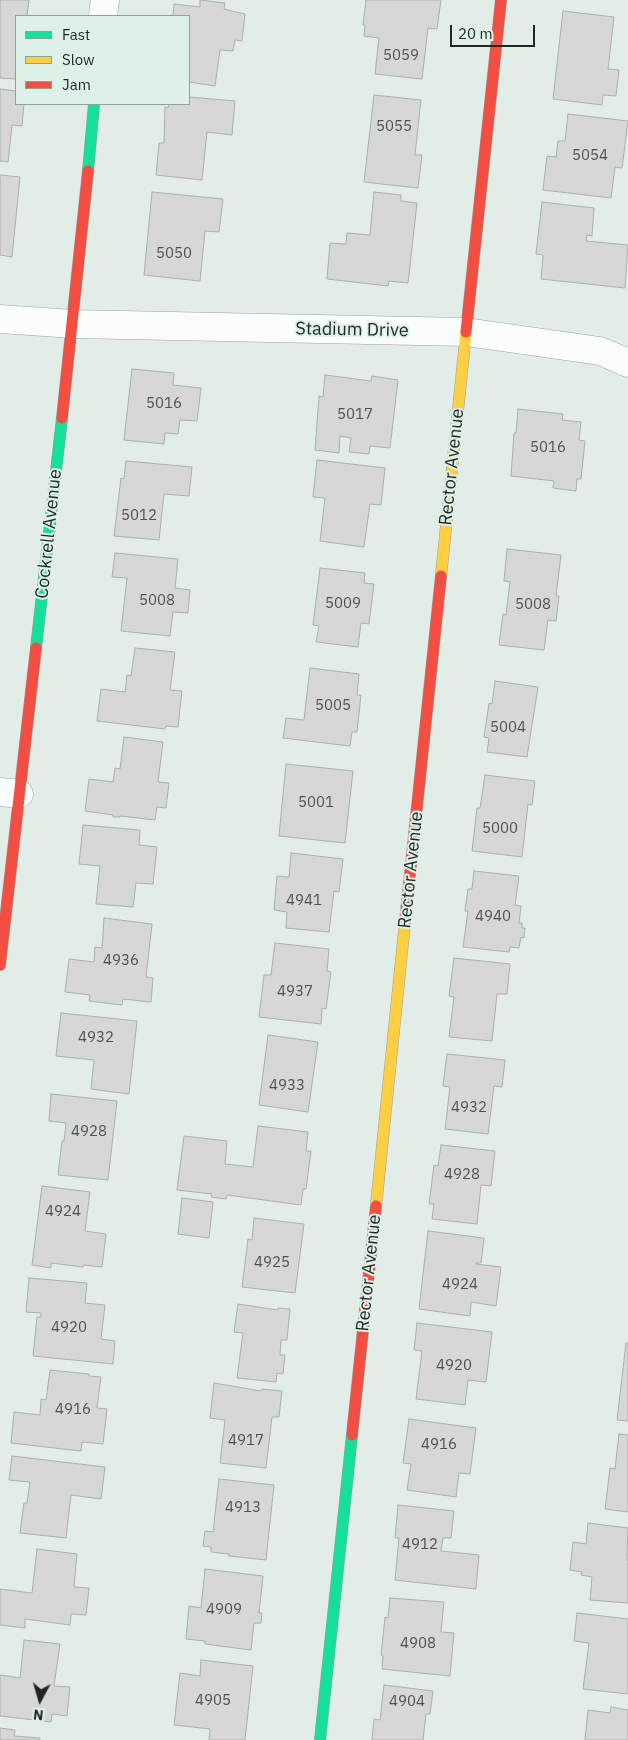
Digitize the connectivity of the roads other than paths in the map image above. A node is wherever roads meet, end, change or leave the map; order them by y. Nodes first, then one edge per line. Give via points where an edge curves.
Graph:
1 (105, 0) edge
2 (501, 0) edge
3 (103, 15) edge
4 (94, 105) edge
5 (0, 319) edge
6 (73, 324) junction
7 (466, 332) junction
8 (628, 363) edge
9 (10, 793) edge
10 (0, 964) edge
11 (320, 1740) edge

1 - 3 street
2 - 7 street, Rector Avenue
4 - 6 street, Cockrell Avenue
5 - 6 street, Stadium Drive
6 - 7 street, Stadium Drive
6 - 9 street, Cockrell Avenue
7 - 8 street, Stadium Drive via 600,351
7 - 11 street, Rector Avenue
9 - 10 street, Cockrell Avenue

